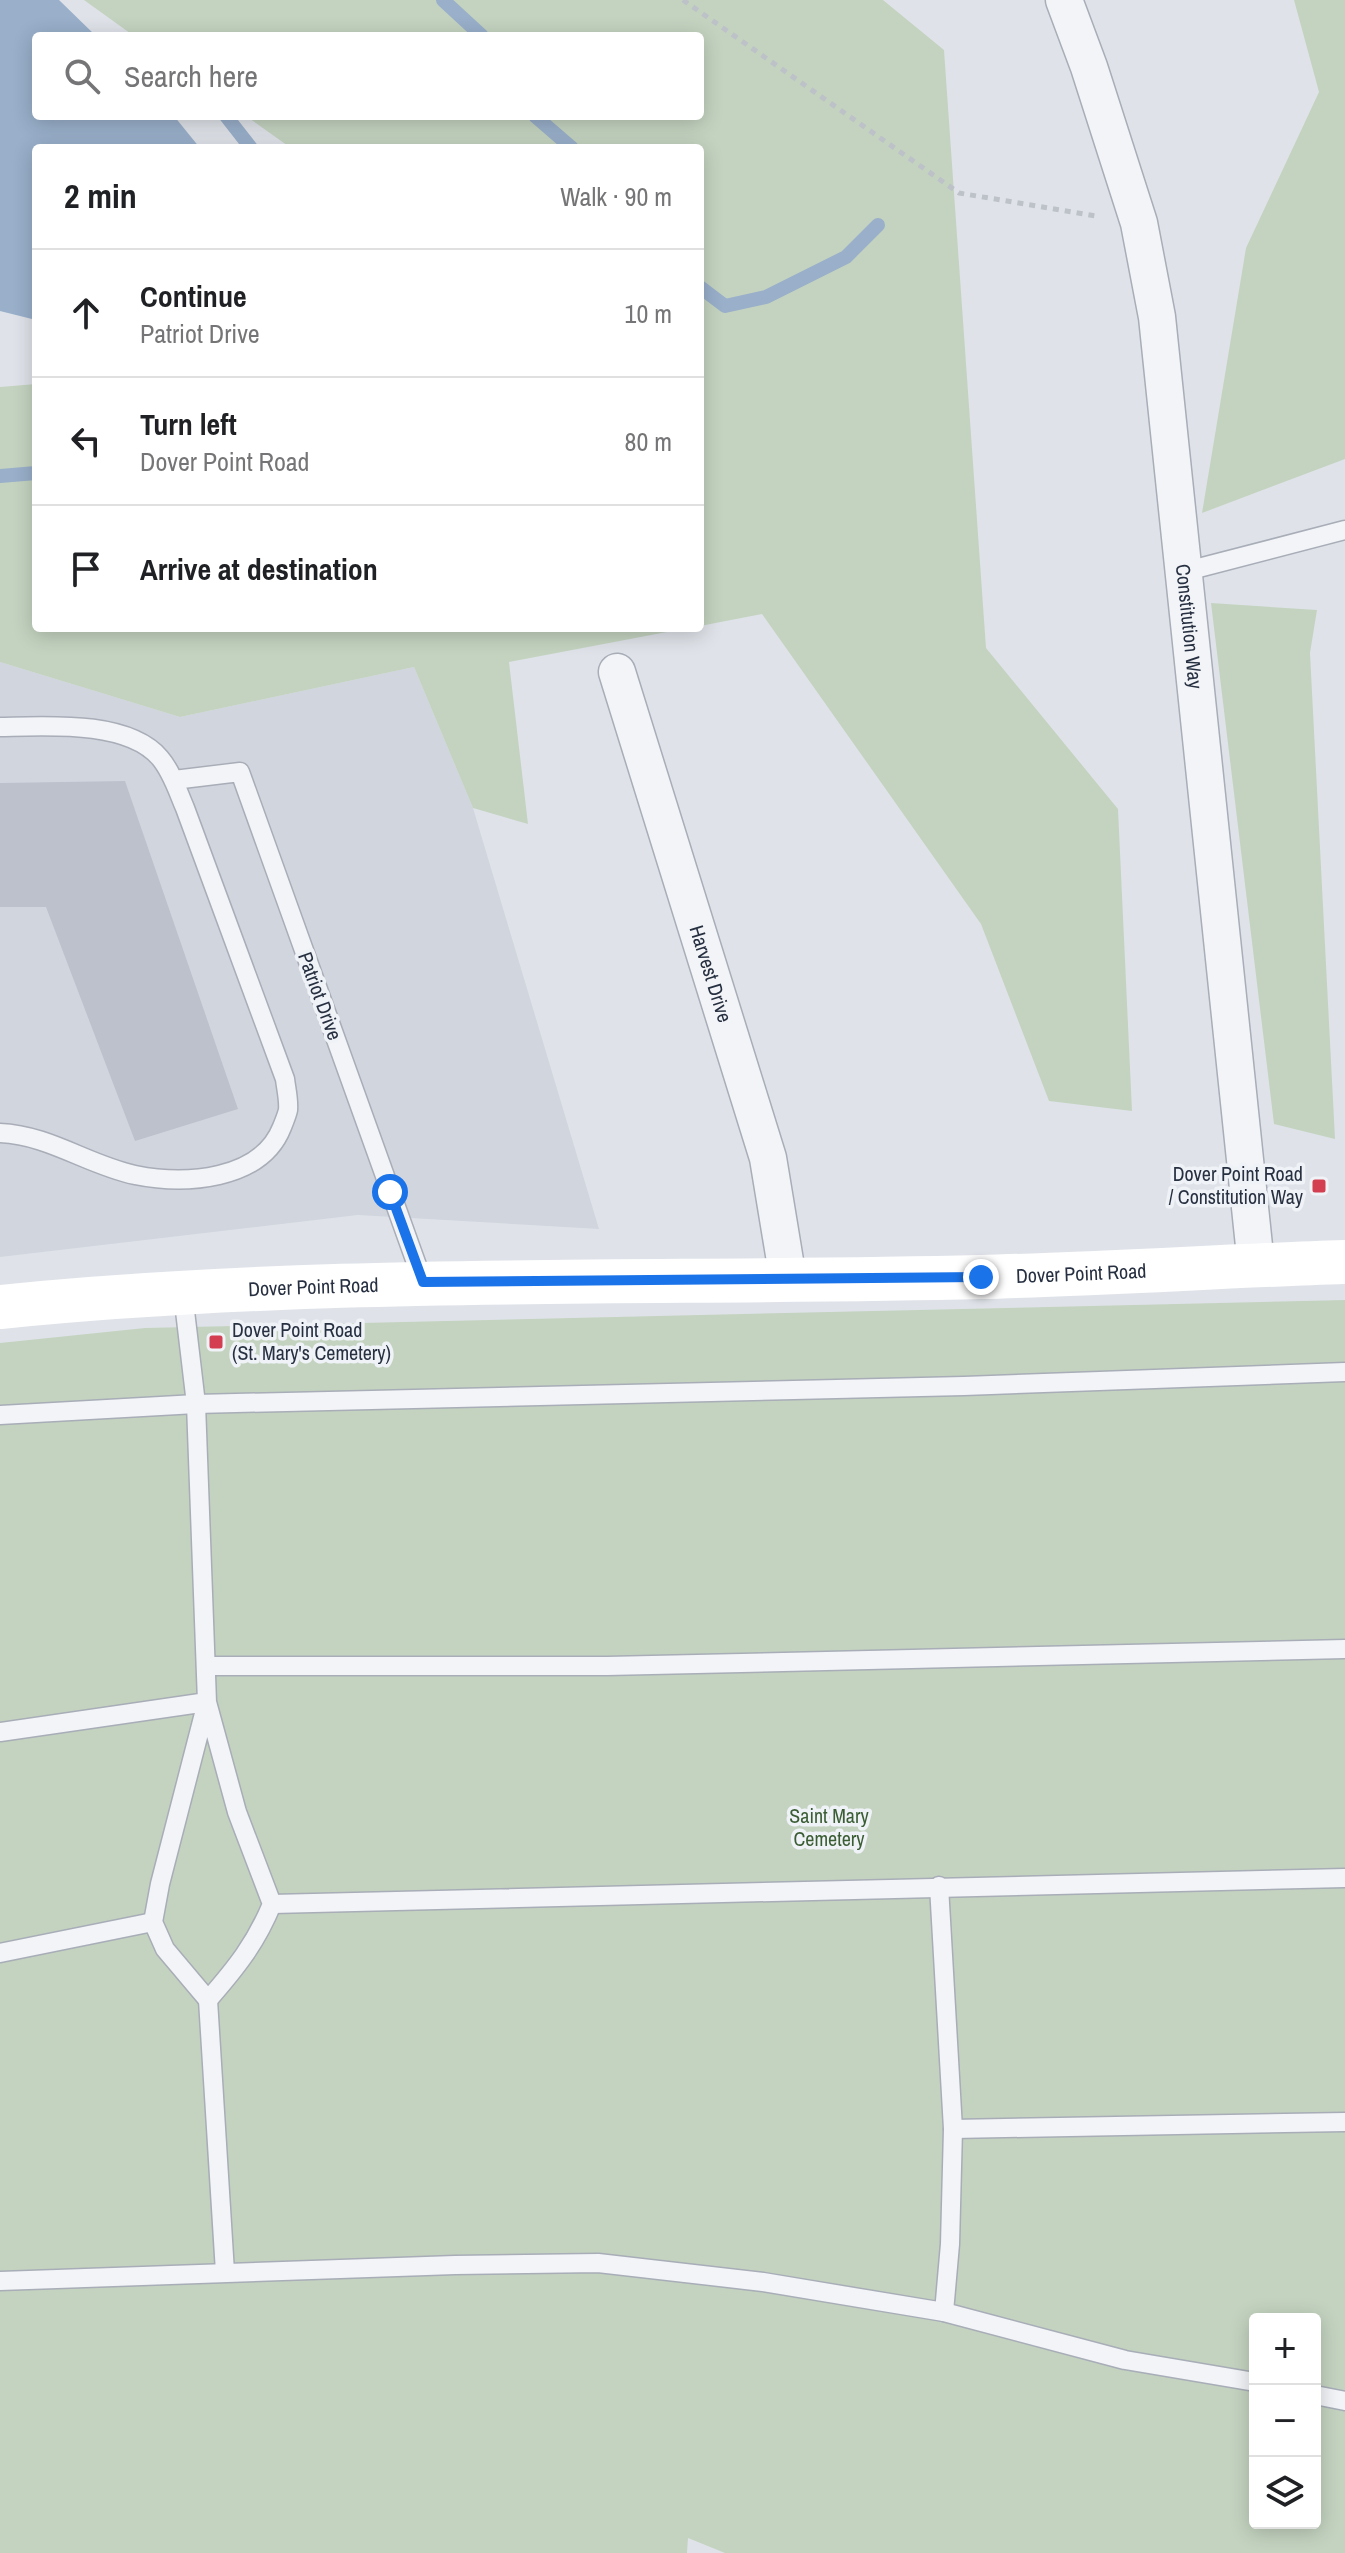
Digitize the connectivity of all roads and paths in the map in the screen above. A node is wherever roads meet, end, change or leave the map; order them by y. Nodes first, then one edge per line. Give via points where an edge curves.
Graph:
1 (683, 0) edge
2 (1064, 0) edge
3 (1139, 223) junction
4 (1345, 530) edge
5 (1183, 572) junction
6 (617, 672) dead end
7 (0, 727) edge
8 (174, 780) junction
9 (0, 1133) edge
10 (1345, 1262) edge
11 (1256, 1265) junction
12 (788, 1279) junction
13 (423, 1282) junction
14 (183, 1292) junction
15 (0, 1307) edge
16 (1345, 1372) edge
17 (196, 1404) junction
18 (0, 1415) edge
19 (1345, 1649) edge
20 (206, 1666) junction
21 (207, 1702) junction
22 (0, 1732) edge
23 (1345, 1878) edge
24 (939, 1886) junction
25 (272, 1904) junction
26 (153, 1922) junction
27 (0, 1953) edge
28 (208, 2000) junction
29 (1345, 2122) edge
30 (953, 2129) junction
31 (225, 2272) junction
32 (0, 2281) edge
33 (944, 2312) junction
34 (1249, 2381) edge
35 (1321, 2396) edge
36 (1345, 2401) edge

1 - 3 path via 959,193
2 - 3 street, Constitution Way
3 - 5 street, Constitution Way via 1166,386
4 - 5 lane
5 - 11 street, Constitution Way
6 - 12 street, Harvest Drive via 768,1158
7 - 8 lane via 96,729 131,738 160,757
8 - 9 lane via 285,1079 288,1111 276,1141 255,1162 217,1176 175,1179 135,1175 36,1137
8 - 13 lane, Patriot Drive via 240,772
10 - 11 main road, Dover Point Road
11 - 12 main road, Dover Point Road
12 - 13 main road, Dover Point Road
13 - 14 main road, Dover Point Road
14 - 15 main road, Dover Point Road
14 - 17 lane
16 - 17 lane
17 - 18 lane
17 - 20 lane
19 - 20 lane via 607,1666
20 - 21 lane
21 - 22 lane
21 - 25 lane via 237,1812
21 - 26 lane
23 - 24 lane
24 - 25 lane
24 - 30 lane
25 - 28 lane via 259,1936
26 - 27 lane
26 - 28 lane via 165,1949
28 - 31 lane
29 - 30 lane
30 - 33 lane
31 - 32 lane
31 - 33 lane via 598,2263 763,2282
33 - 34 lane via 1125,2360
35 - 36 lane

